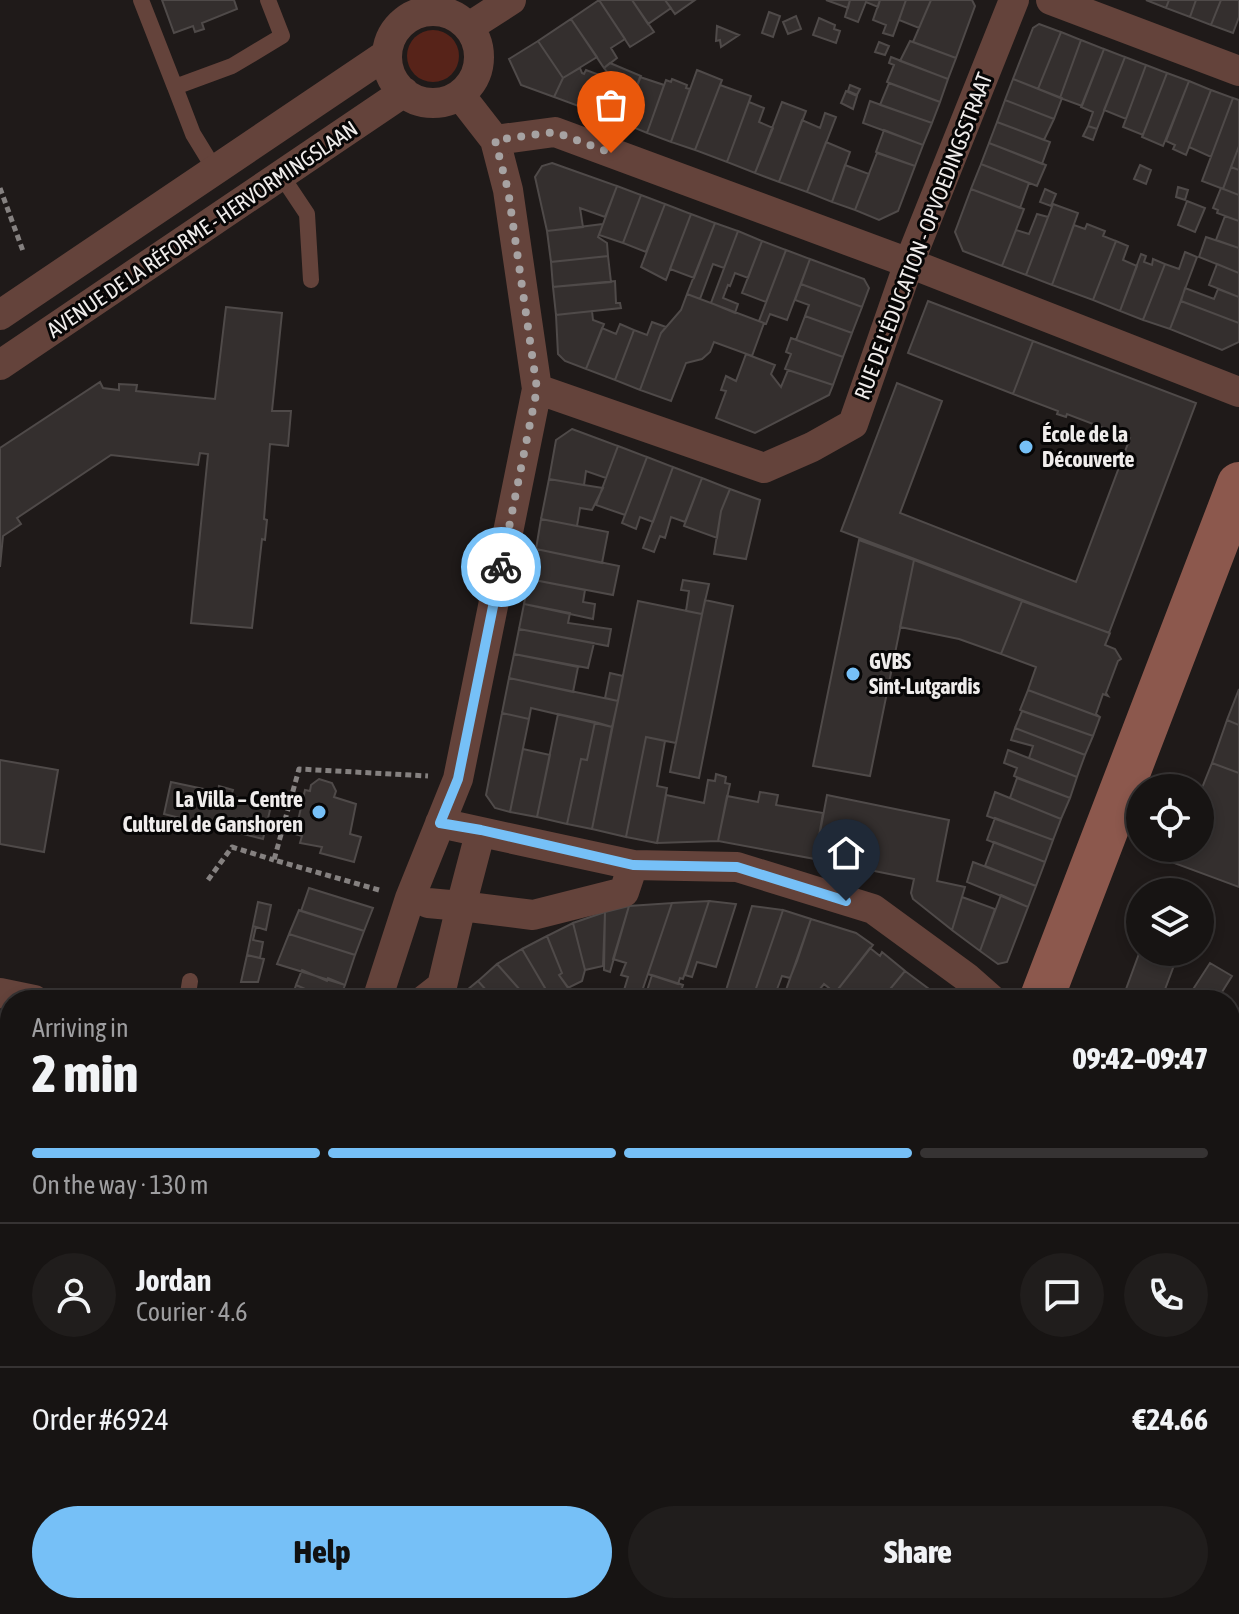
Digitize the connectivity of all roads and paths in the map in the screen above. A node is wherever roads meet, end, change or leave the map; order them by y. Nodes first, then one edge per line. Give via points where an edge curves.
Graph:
1 (141, 0) edge
2 (268, 0) edge
3 (511, 0) edge
4 (1014, 0) edge
5 (1051, 0) edge
6 (424, 6) edge
7 (469, 27) junction
8 (387, 54) junction
9 (1239, 71) edge
10 (175, 87) junction
11 (404, 92) junction
12 (460, 95) junction
13 (495, 140) junction
14 (215, 170) junction
15 (281, 175) junction
16 (0, 188) edge
17 (23, 251) dead end
18 (909, 263) junction
19 (311, 280) dead end
20 (0, 315) edge
21 (0, 365) edge
22 (537, 389) junction
23 (1239, 392) edge
24 (1239, 484) edge
25 (441, 777) dead end
26 (440, 823) junction
27 (477, 845) dead end
28 (274, 860) junction
29 (633, 865) junction
30 (208, 880) dead end
31 (393, 893) dead end
32 (428, 903) dead end
33 (461, 906) junction
34 (190, 981) dead end
35 (189, 990) edge
36 (380, 990) edge
37 (437, 990) edge
38 (981, 990) edge
39 (1045, 990) edge

1 - 10 lane
2 - 10 lane via 282,36 232,66
3 - 7 street
4 - 18 street, RUE DE L'ÉDUCATION - OPVOEDINGSSTRAAT
5 - 9 street
6 - 7 street, AVENUE DE LA RÉFORME - HERVORMINGSLAAN
6 - 8 street, AVENUE DE LA RÉFORME - HERVORMINGSLAAN via 399,26
7 - 12 street via 480,55 471,84
8 - 11 street
8 - 14 street, AVENUE DE LA RÉFORME - HERVORMINGSLAAN
10 - 14 lane via 193,134
11 - 12 street via 432,103
11 - 15 street, AVENUE DE LA RÉFORME - HERVORMINGSLAAN
12 - 13 street
13 - 18 street via 555,132
13 - 22 street via 508,190
14 - 20 street, AVENUE DE LA RÉFORME - HERVORMINGSLAAN
15 - 19 lane via 307,214
15 - 21 street, AVENUE DE LA RÉFORME - HERVORMINGSLAAN
16 - 17 path
18 - 22 street, RUE DE L'ÉDUCATION - OPVOEDINGSSTRAAT via 853,424 764,468
18 - 23 street
22 - 26 street via 458,779
24 - 39 street
25 - 28 path via 299,769
26 - 29 street
26 - 36 street
27 - 33 street
28 - 30 path via 232,847
28 - 31 path
29 - 33 street via 624,892 533,915
29 - 38 street via 737,867 873,909
32 - 33 street
33 - 37 street
34 - 35 lane

